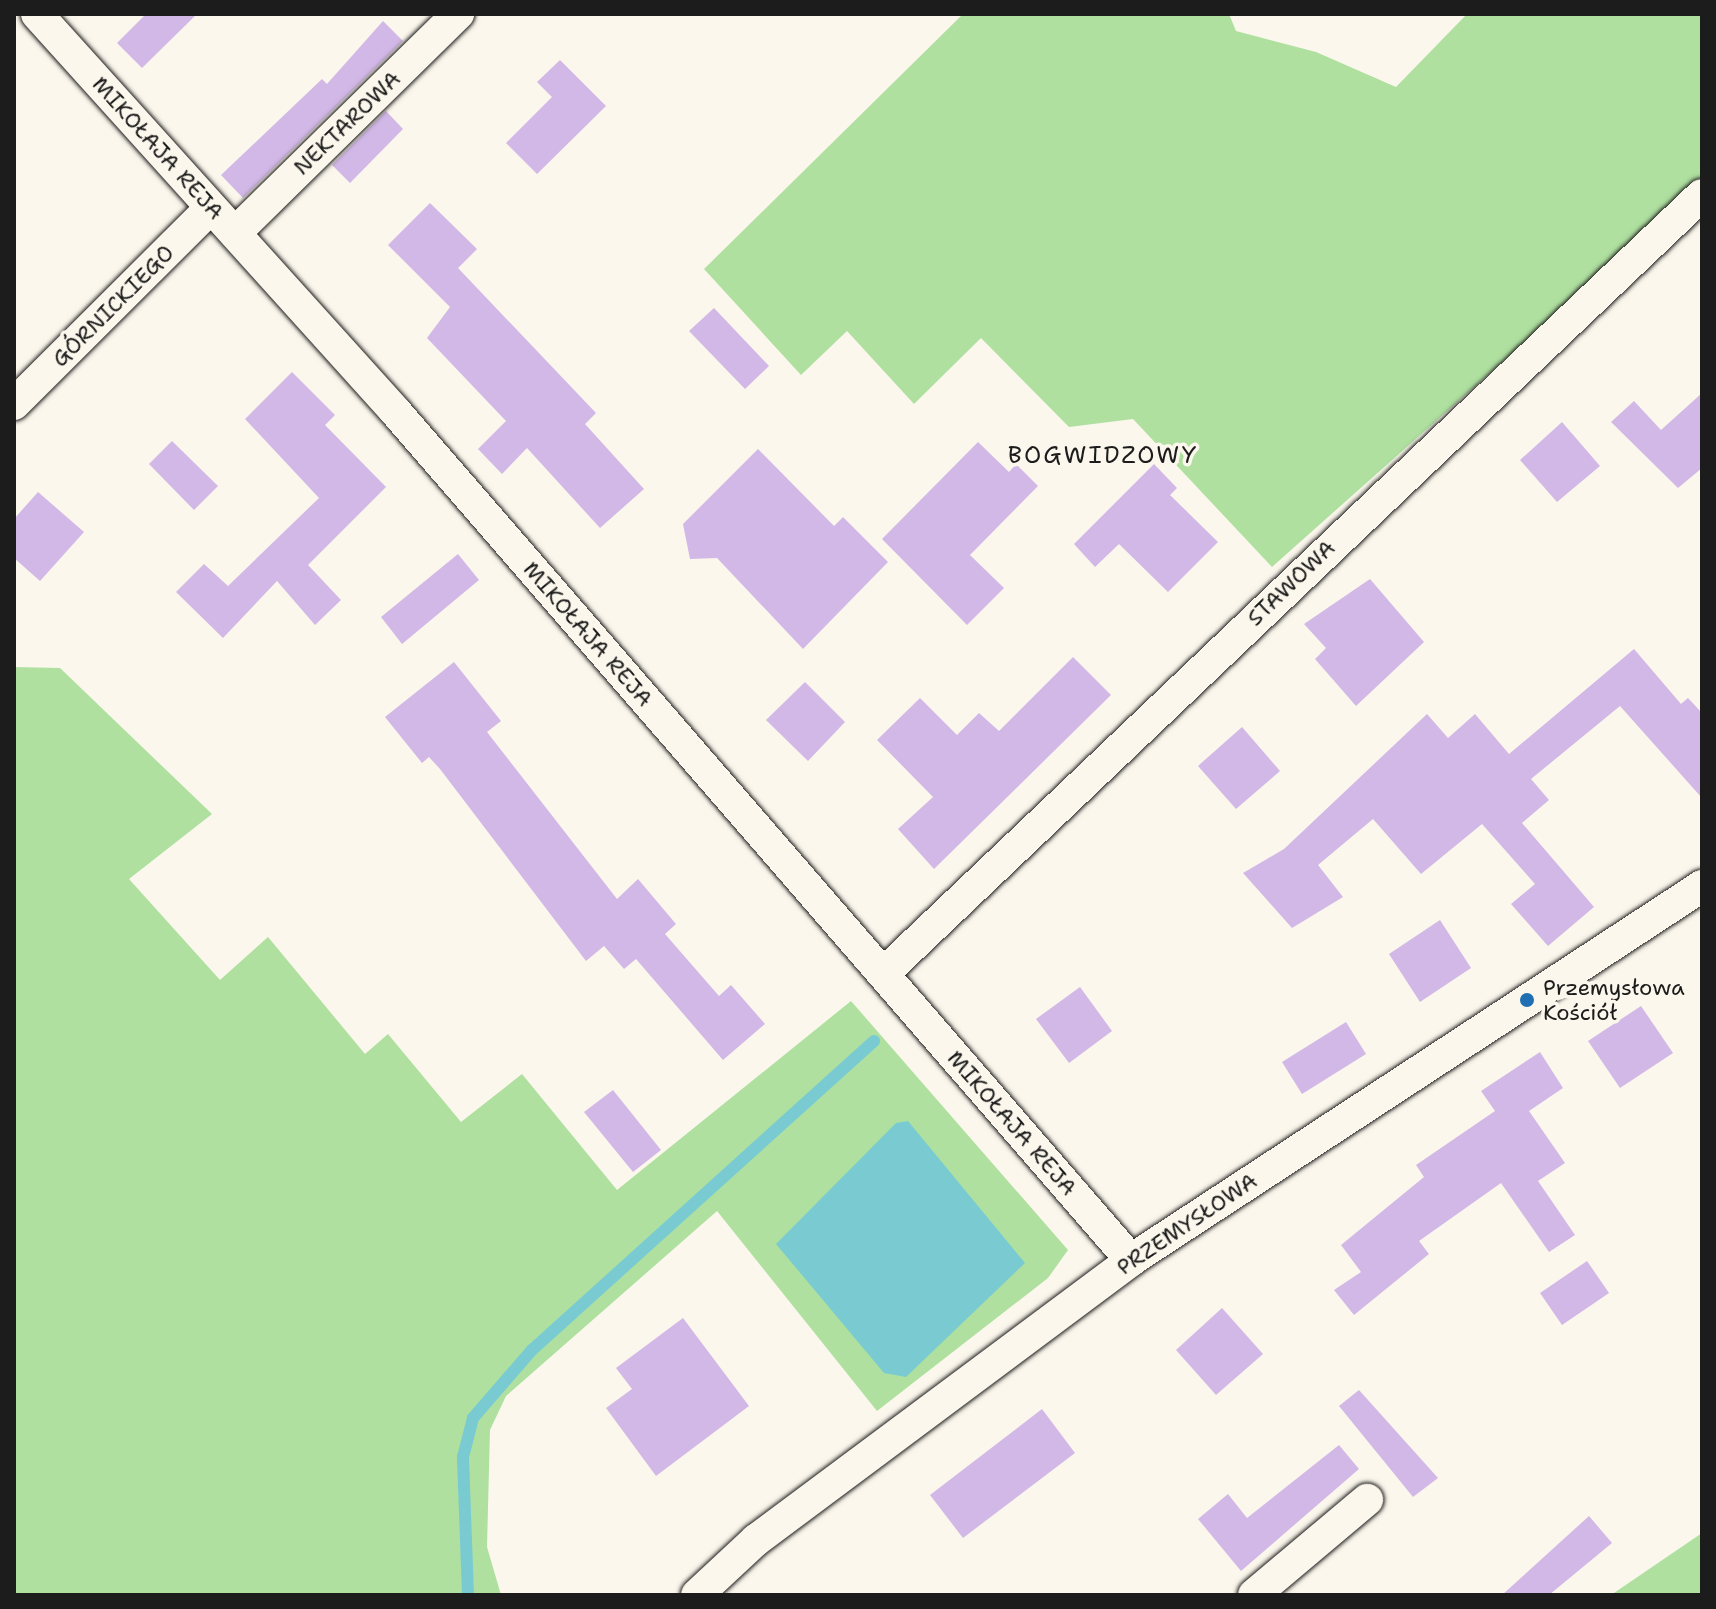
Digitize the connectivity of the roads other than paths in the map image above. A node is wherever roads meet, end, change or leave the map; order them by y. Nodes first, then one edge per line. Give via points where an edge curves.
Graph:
1 (37, 14) edge
2 (458, 14) edge
3 (1702, 195) edge
4 (211, 208) junction
5 (235, 233) junction
6 (14, 404) edge
7 (1702, 886) edge
8 (883, 974) junction
9 (1131, 1260) junction
10 (1367, 1500) dead end
11 (697, 1595) edge
12 (1254, 1595) edge

1 - 4 street, MIKOŁAJA REJA
2 - 5 street, NEKTAROWA
3 - 8 street, STAWOWA
4 - 5 street, MIKOŁAJA REJA
4 - 6 street, GÓRNICKIEGO
5 - 8 street, MIKOŁAJA REJA
7 - 9 street, PRZEMYSŁOWA
8 - 9 street, MIKOŁAJA REJA
9 - 11 street, PRZEMYSŁOWA via 756,1540
10 - 12 street

